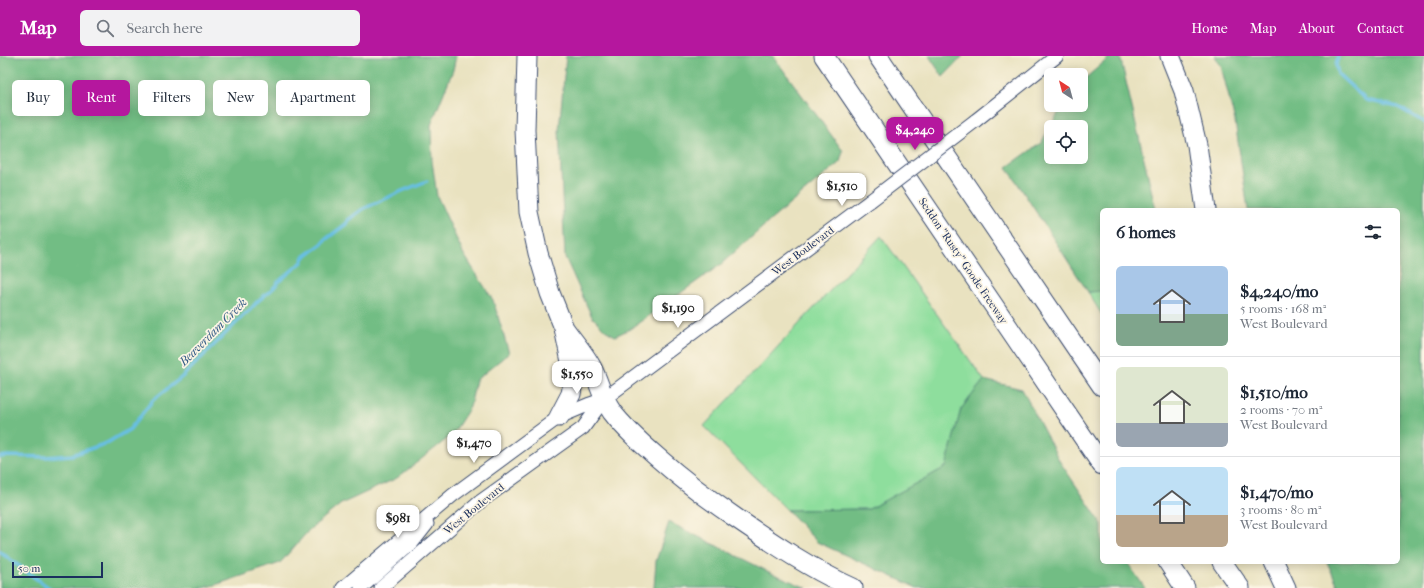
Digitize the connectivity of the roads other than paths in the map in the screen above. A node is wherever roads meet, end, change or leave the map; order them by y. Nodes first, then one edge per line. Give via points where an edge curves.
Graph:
1 (527, 56) edge
2 (824, 56) edge
3 (878, 56) edge
4 (1057, 56) edge
5 (1170, 56) edge
6 (1206, 208) edge
7 (564, 328) junction
8 (1100, 383) edge
9 (604, 399) junction
10 (559, 417) junction
11 (1100, 462) edge
12 (446, 501) junction
13 (1169, 564) edge
14 (1223, 564) edge
15 (1275, 564) edge
16 (343, 588) edge
17 (361, 588) edge
18 (381, 588) edge
19 (853, 588) edge
20 (1185, 588) edge
21 (1240, 588) edge
22 (1286, 588) edge

1 - 7 highway via 525,130 529,212 550,293
2 - 11 highway, Seddon "Rusty" Goode Freeway
3 - 8 highway
4 - 9 street, West Boulevard, bridge via 870,202
5 - 6 highway via 1184,91 1197,145
7 - 9 highway via 592,368
7 - 10 highway via 574,376 570,394
9 - 10 street, West Boulevard
9 - 18 street, West Boulevard via 583,428 480,501
9 - 19 highway via 621,423 681,479 794,558
10 - 12 street, West Boulevard
12 - 16 street, West Boulevard
12 - 17 street via 412,543
13 - 20 highway
14 - 21 highway
15 - 22 highway

